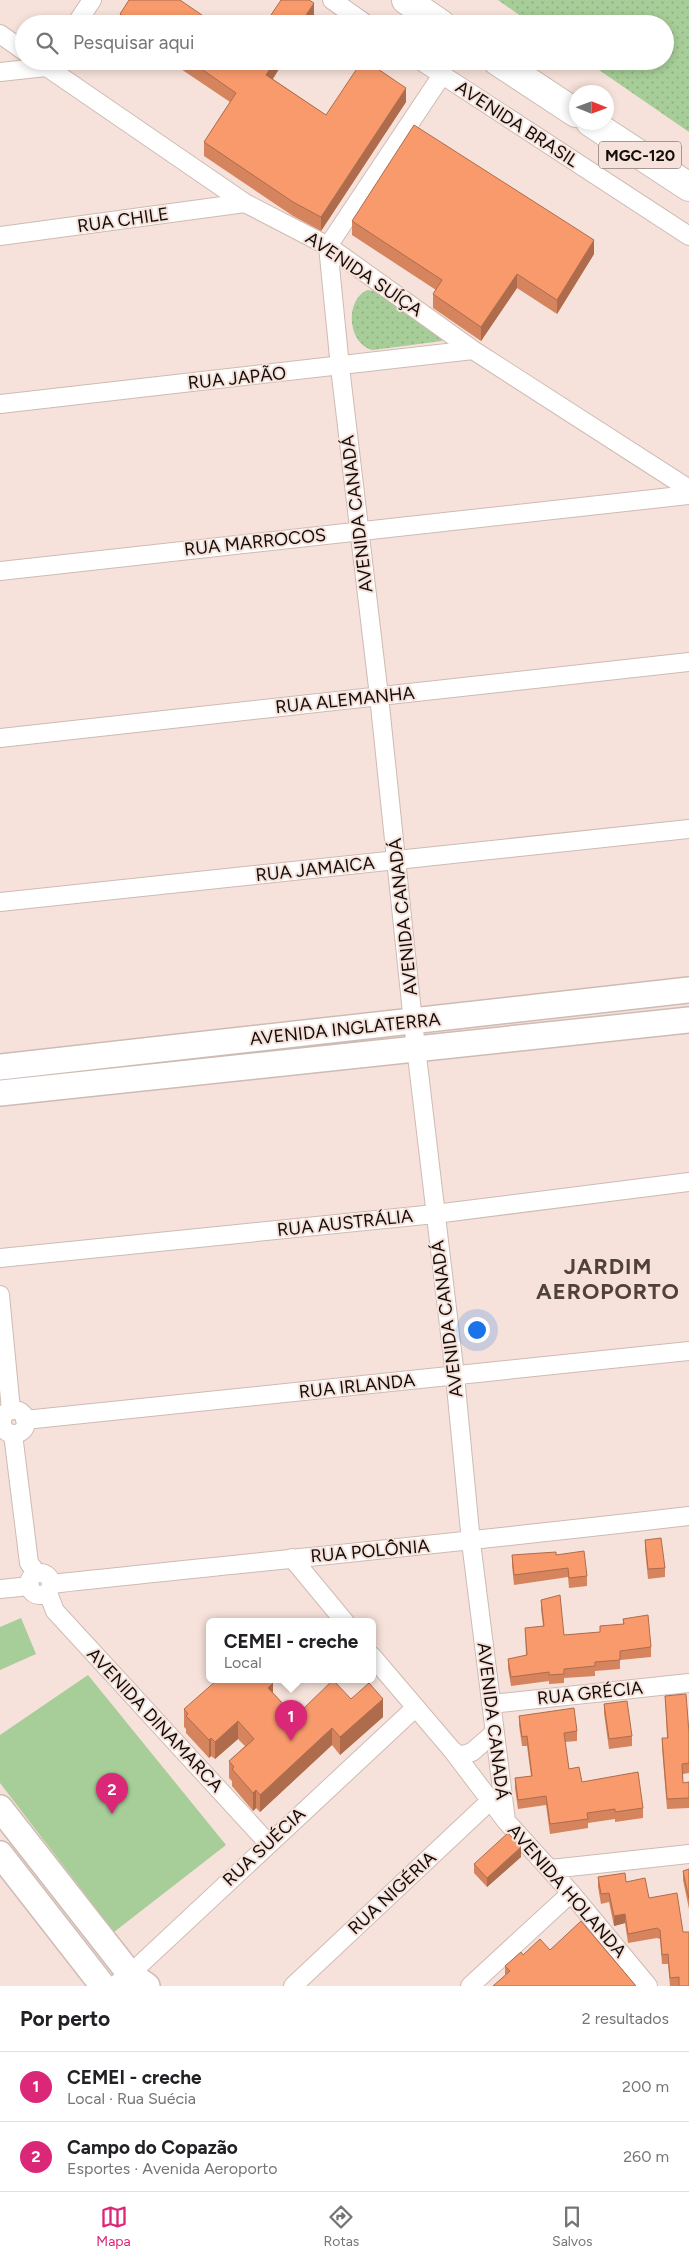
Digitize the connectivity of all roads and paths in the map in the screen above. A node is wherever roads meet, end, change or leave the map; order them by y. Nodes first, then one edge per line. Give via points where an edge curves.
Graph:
1 (92, 0) edge
2 (332, 0) edge
3 (406, 0) edge
4 (82, 15) edge
5 (353, 15) edge
6 (428, 15) edge
7 (0, 34) edge
8 (15, 45) edge
9 (15, 69) edge
10 (54, 70) edge
11 (434, 70) edge
12 (511, 70) edge
13 (0, 72) edge
14 (442, 75) junction
15 (569, 108) edge
16 (602, 130) edge
17 (689, 187) edge
18 (246, 203) junction
19 (0, 236) edge
20 (689, 236) edge
21 (328, 246) junction
22 (473, 350) junction
23 (340, 367) junction
24 (0, 404) edge
25 (689, 489) edge
26 (689, 495) edge
27 (359, 531) junction
28 (0, 570) edge
29 (689, 662) edge
30 (380, 696) junction
31 (0, 738) edge
32 (689, 830) edge
33 (397, 860) junction
34 (0, 902) edge
35 (689, 990) edge
36 (689, 1020) edge
37 (413, 1022) junction
38 (417, 1050) junction
39 (0, 1067) edge
40 (0, 1093) edge
41 (689, 1182) edge
42 (435, 1214) junction
43 (0, 1258) edge
44 (0, 1295) edge
45 (689, 1351) edge
46 (454, 1376) junction
47 (10, 1422) edge
48 (689, 1516) edge
49 (471, 1542) junction
50 (292, 1558) junction
51 (33, 1580) junction
52 (50, 1589) junction
53 (0, 1590) edge
54 (342, 1618) edge
55 (376, 1661) edge
56 (689, 1683) edge
57 (491, 1704) junction
58 (415, 1708) junction
59 (494, 1733) junction
60 (452, 1750) junction
61 (490, 1800) junction
62 (0, 1808) edge
63 (506, 1820) junction
64 (268, 1843) junction
65 (0, 1854) edge
66 (689, 1854) edge
67 (550, 1870) junction
68 (571, 1893) junction
69 (130, 1982) edge
70 (103, 1986) edge
71 (293, 1986) edge
72 (470, 1986) edge
73 (648, 1986) edge

1 - 4 street
2 - 5 street
3 - 6 main road
7 - 8 street
9 - 13 street
10 - 18 street, AVENIDA SUÍÇA
11 - 14 street, AVENIDA BRASIL
12 - 15 main road
14 - 20 street, AVENIDA BRASIL
14 - 21 street
16 - 17 main road, MGC-120
18 - 19 street, RUA CHILE
18 - 21 street, AVENIDA SUÍÇA
21 - 22 street, AVENIDA SUÍÇA
21 - 23 street, AVENIDA CANADÁ
22 - 23 street, RUA JAPÃO
22 - 25 street, AVENIDA SUÍÇA
23 - 24 street, RUA JAPÃO
23 - 27 street, AVENIDA CANADÁ
26 - 27 street, RUA MARROCOS
27 - 28 street, RUA MARROCOS
27 - 30 street, AVENIDA CANADÁ
29 - 30 street, RUA ALEMANHA
30 - 31 street, RUA ALEMANHA
30 - 33 street, AVENIDA CANADÁ
32 - 33 street, RUA JAMAICA
33 - 34 street, RUA JAMAICA
33 - 37 street, AVENIDA CANADÁ
35 - 37 street, AVENIDA INGLATERRA
36 - 38 street, AVENIDA INGLATERRA
37 - 38 street, AVENIDA CANADÁ
37 - 39 street, AVENIDA INGLATERRA
38 - 40 street, AVENIDA INGLATERRA
38 - 42 street, AVENIDA CANADÁ
41 - 42 street, RUA AUSTRÁLIA
42 - 43 street, RUA AUSTRÁLIA
42 - 46 street, AVENIDA CANADÁ
44 - 47 street
45 - 46 street, RUA IRLANDA
46 - 47 street, RUA IRLANDA
46 - 49 street, AVENIDA CANADÁ
47 - 51 street
48 - 49 street, RUA POLÔNIA
49 - 50 street, RUA POLÔNIA
49 - 57 street, AVENIDA CANADÁ
50 - 52 street, RUA POLÔNIA
50 - 54 street
51 - 52 street via 44,1574 49,1577
51 - 53 street
52 - 64 street, AVENIDA DINAMARCA via 55,1611
55 - 58 street, AVENIDA HOLANDA
56 - 57 street, RUA GRÉCIA
57 - 59 street, AVENIDA CANADÁ
58 - 60 street, AVENIDA HOLANDA
58 - 64 street, RUA SUÉCIA
59 - 60 street via 472,1752 460,1756
59 - 63 street, AVENIDA CANADÁ
60 - 61 street, AVENIDA HOLANDA
61 - 63 street, AVENIDA HOLANDA
61 - 71 street, RUA NIGÉRIA
62 - 69 street
63 - 67 street, AVENIDA HOLANDA
64 - 69 street, RUA SUÉCIA
65 - 70 street
66 - 67 street
67 - 68 street, AVENIDA HOLANDA
68 - 72 street
68 - 73 street, AVENIDA HOLANDA

